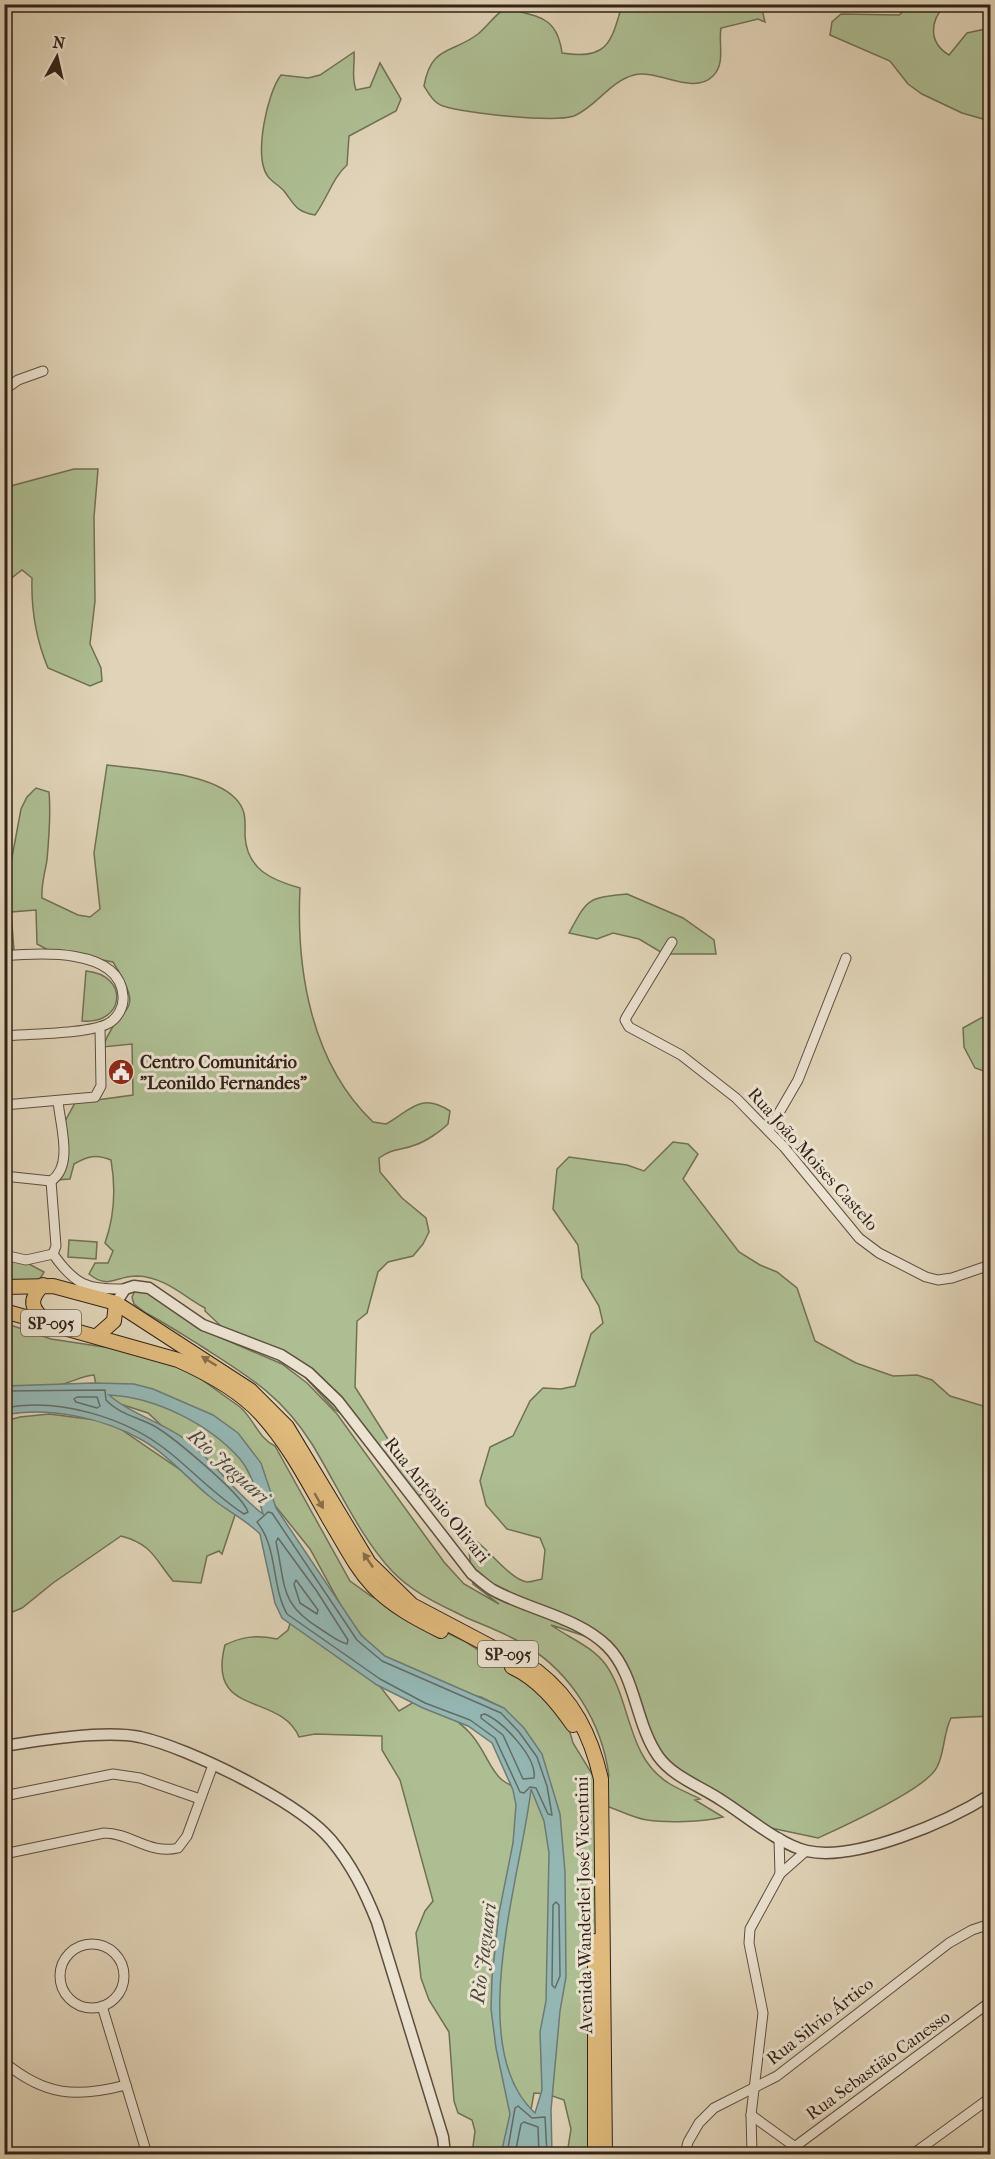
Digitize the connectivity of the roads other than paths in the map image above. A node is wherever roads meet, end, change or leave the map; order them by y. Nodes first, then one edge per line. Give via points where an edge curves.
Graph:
1 (43, 371) dead end
2 (4, 390) edge
3 (672, 942) dead end
4 (4, 956) edge
5 (846, 958) dead end
6 (100, 1027) junction
7 (4, 1036) edge
8 (58, 1101) junction
9 (4, 1105) edge
10 (769, 1130) junction
11 (4, 1176) edge
12 (51, 1181) junction
13 (53, 1254) junction
14 (4, 1255) edge
15 (990, 1265) edge
16 (43, 1285) junction
17 (4, 1287) edge
18 (125, 1289) junction
19 (116, 1304) junction
20 (4, 1311) edge
21 (46, 1321) junction
22 (97, 1336) junction
23 (4, 1746) edge
24 (213, 1765) junction
25 (990, 1795) edge
26 (4, 1796) edge
27 (200, 1799) junction
28 (779, 1838) junction
29 (806, 1851) junction
30 (4, 1854) edge
31 (780, 1874) junction
32 (990, 1924) edge
33 (990, 2002) edge
34 (102, 2006) junction
35 (4, 2062) edge
36 (126, 2085) junction
37 (754, 2089) junction
38 (990, 2098) edge
39 (751, 2115) junction
40 (789, 2151) edge
41 (147, 2154) edge
42 (445, 2154) edge
43 (595, 2154) edge
44 (605, 2154) edge
45 (685, 2154) edge
46 (752, 2154) edge
47 (805, 2154) edge
48 (913, 2154) edge

1 - 2 street
3 - 10 street, Rua João Moises Castelo via 625,1020 629,1027 671,1048 723,1086
4 - 6 street via 60,956 99,962 120,982 123,996 116,1017
5 - 10 street via 798,1080
6 - 7 street
6 - 8 street via 101,1086 95,1097
8 - 9 street
8 - 12 street via 64,1162
10 - 15 street, Rua João Moises Castelo via 859,1238 879,1253 938,1280
11 - 12 street
12 - 13 street via 56,1246
13 - 14 street via 26,1260
13 - 18 street via 75,1281 104,1289
16 - 17 main road, SP-095
16 - 19 main road, SP-095
16 - 21 main road via 32,1298 32,1305
18 - 19 street
18 - 28 street, Rua Antônio Olivari via 149,1288 203,1325 281,1355 309,1373 338,1401 472,1574 492,1590 580,1628 605,1644 619,1659 647,1739 660,1759 680,1776
19 - 22 main road via 114,1321
44 -> 19 main road, Avenida Wanderlei José Vicentini / SP-095 via 601,1779 595,1750 583,1725 554,1684 537,1671 412,1605 385,1582 369,1563 302,1449 270,1409 227,1372
20 - 21 main road, SP-095
21 - 22 main road, SP-095
22 -> 43 main road, Avenida Wanderlei José Vicentini / SP-095 via 167,1356 205,1372 260,1413 287,1446 357,1566 374,1586 417,1619 518,1669 561,1707 578,1733 589,1760 595,1809
23 - 24 street via 121,1735 157,1743
24 - 27 street
24 - 42 street via 263,1789 298,1812 329,1838 350,1865 377,1922
25 - 29 street, Rua Antônio Olivari via 942,1821 890,1841 855,1850
26 - 27 street via 127,1774
27 - 30 street via 187,1836 178,1848 156,1851 125,1836 104,1833
28 - 29 street, Rua Antônio Olivari
28 - 31 street
29 - 31 street
31 - 37 street via 750,1929 763,2013
32 - 37 street, Rua Silvio Ártico via 949,1943 777,2076
33 - 40 street, Rua Sebastião Canesso
34 - 34 street via 122,1987 120,1960 97,1944 77,1947 63,1962 61,1983 65,1993 81,2006
34 - 36 street
35 - 36 street via 39,2087 90,2092
36 - 41 street
37 - 39 street
37 - 45 street, Rua Silvio Ártico via 714,2108 699,2122
38 - 48 street
39 - 40 street
39 - 46 street
40 - 47 street

